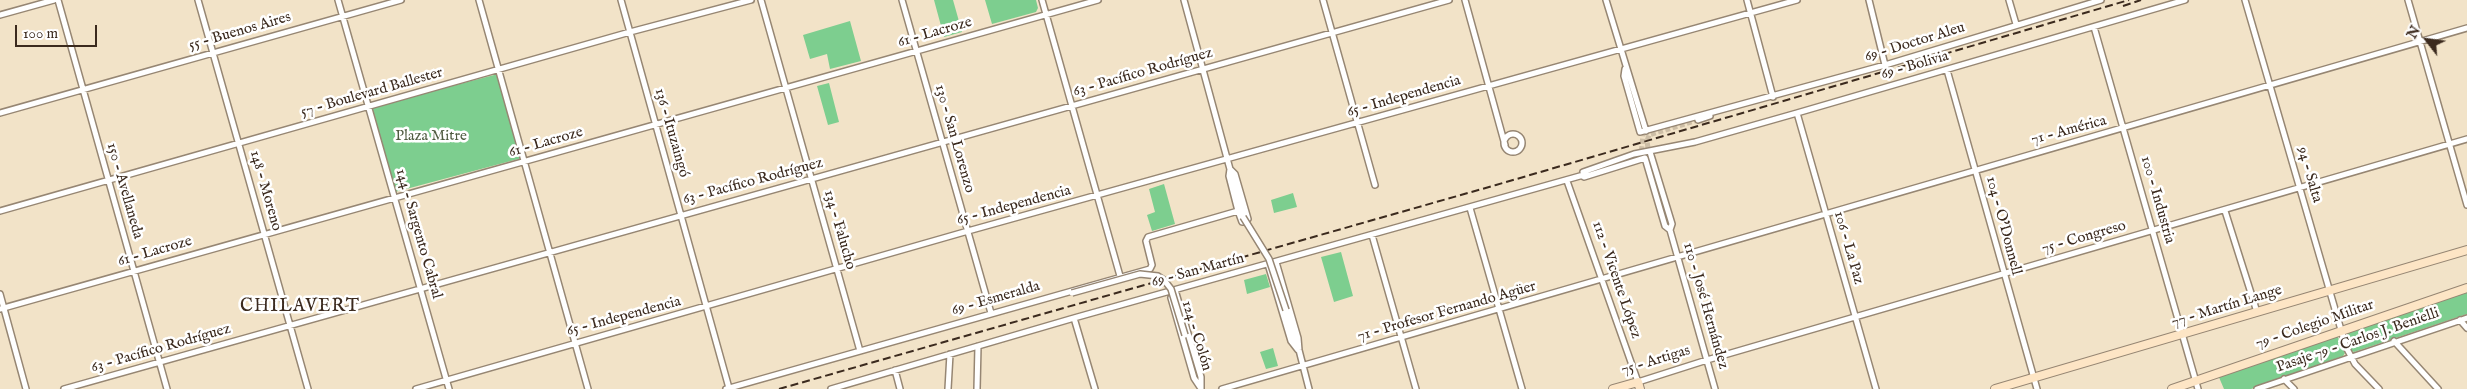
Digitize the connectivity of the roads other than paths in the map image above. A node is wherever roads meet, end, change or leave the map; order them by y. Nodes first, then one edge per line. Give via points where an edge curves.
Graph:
1 (56, 0) edge
2 (198, 0) edge
3 (338, 0) edge
4 (401, 0) edge
5 (478, 0) edge
6 (621, 0) edge
7 (751, 0) edge
8 (761, 0) edge
9 (902, 0) edge
10 (1042, 0) edge
11 (1098, 0) edge
12 (1184, 0) edge
13 (1324, 0) edge
14 (1449, 0) edge
15 (1465, 0) edge
16 (1606, 0) edge
17 (1747, 0) edge
18 (1797, 0) edge
19 (1868, 0) edge
20 (2009, 0) edge
21 (2101, 0) edge
22 (2185, 0) edge
23 (2246, 0) edge
24 (2408, 0) edge
25 (1750, 13) junction
26 (1046, 14) junction
27 (0, 15) edge
28 (342, 16) junction
29 (2016, 24) junction
30 (2094, 27) junction
31 (2467, 28) edge
32 (630, 32) junction
33 (1333, 33) junction
34 (2419, 42) junction
35 (1620, 49) junction
36 (916, 52) junction
37 (213, 53) junction
38 (1886, 65) junction
39 (1203, 69) junction
40 (1947, 70) junction
41 (499, 71) junction
42 (2271, 85) junction
43 (1488, 86) junction
44 (785, 88) junction
45 (83, 90) junction
46 (1773, 97) junction
47 (1072, 106) junction
48 (368, 108) junction
49 (1736, 108) junction
50 (0, 113) edge
51 (1797, 113) junction
52 (1698, 120) tunnel mouth
53 (1359, 123) junction
54 (656, 125) junction
55 (2123, 129) junction
56 (1506, 136) junction
57 (2467, 139) edge
58 (238, 143) junction
59 (942, 143) junction
60 (2449, 144) junction
61 (1650, 152) junction
62 (1645, 158) joint
63 (1228, 160) junction
64 (526, 162) junction
65 (1975, 170) junction
66 (1231, 172) junction
67 (1588, 174) tunnel mouth
68 (811, 179) junction
69 (1570, 180) junction
70 (108, 181) junction
71 (1375, 185) dead end
72 (2300, 188) junction
73 (1098, 196) junction
74 (395, 198) junction
75 (2467, 205) edge
76 (1470, 208) junction
77 (0, 211) edge
78 (1238, 211) junction
79 (2225, 211) junction
80 (681, 215) junction
81 (1825, 215) junction
82 (1670, 230) junction
83 (968, 231) junction
84 (2153, 231) junction
85 (263, 234) junction
86 (1372, 236) junction
87 (2467, 250) edge
88 (550, 253) junction
89 (1678, 258) junction
90 (1276, 262) junction
91 (1268, 264) junction
92 (838, 269) junction
93 (134, 271) junction
94 (2003, 275) junction
95 (1120, 276) junction
96 (1601, 281) junction
97 (2467, 288) edge
98 (420, 289) junction
99 (2329, 290) junction
100 (1172, 291) junction
101 (0, 294) edge
102 (1041, 301) junction
103 (706, 307) junction
104 (2, 308) edge
105 (1500, 309) junction
106 (2257, 312) junction
107 (991, 314) junction
108 (1856, 316) junction
109 (1074, 318) junction
110 (2467, 318) edge
111 (2460, 320) junction
112 (290, 326) junction
113 (2467, 328) edge
114 (2341, 330) junction
115 (2183, 335) junction
116 (1402, 338) junction
117 (2394, 341) junction
118 (576, 343) junction
119 (978, 346) junction
120 (1299, 350) junction
121 (860, 351) junction
122 (950, 354) junction
123 (2349, 356) junction
124 (1707, 360) junction
125 (160, 362) junction
126 (1303, 365) junction
127 (895, 370) junction
128 (2033, 378) junction
129 (2284, 379) junction
130 (446, 380) junction
131 (2197, 385) edge
132 (1639, 386) edge
133 (728, 388) edge
134 (1200, 388) edge
135 (26, 389) edge
136 (64, 389) edge
137 (168, 389) edge
138 (308, 389) edge
139 (416, 389) edge
140 (449, 389) edge
141 (588, 389) edge
142 (831, 389) edge
143 (900, 389) edge
144 (948, 389) edge
145 (977, 389) edge
146 (1095, 389) edge
147 (1222, 389) edge
148 (1309, 389) edge
149 (1416, 389) edge
150 (1522, 389) edge
151 (1613, 389) edge
152 (1715, 389) edge
153 (1876, 389) edge
154 (1995, 389) edge
155 (2037, 389) edge
156 (2172, 389) edge
157 (2257, 389) edge
158 (2294, 389) edge
159 (2379, 389) edge
160 (2438, 389) edge

1 - 27 street
1 - 45 street, 150 - Avellaneda
2 - 37 street, 148 - Moreno
3 - 28 street, 144 - Sargento Cabral
4 - 28 street, 55 - Buenos Aires
5 - 41 street
6 - 32 street, 136 - Ituzaingó
7 - 32 street, 57 - Boulevard Ballester
8 - 44 street, 134 - Falucho
9 - 36 street, 130 - San Lorenzo
10 - 26 street
11 - 26 street, 61 - Lacroze
12 - 39 street
13 - 33 street
14 - 33 street, 63 - Pacífico Rodríguez
15 - 43 street
16 - 35 street
17 - 25 street
18 - 25 street, 65 - Independencia
19 - 38 street
20 - 29 street
21 - 29 street, 69 - Doctor Aleu
22 - 30 street, 69 - Bolivia
23 - 42 street, 94 - Salta
24 - 34 street
25 - 35 street, 65 - Independencia
25 - 46 street
26 - 36 street, 61 - Lacroze
26 - 47 street
28 - 37 street, 55 - Buenos Aires
28 - 48 street, 144 - Sargento Cabral
29 - 38 street, 69 - Doctor Aleu
30 - 40 street, 69 - Bolivia
30 - 55 street, 100 - Industria
31 - 34 street, 71 - América
32 - 41 street, 57 - Boulevard Ballester
32 - 54 street, 136 - Ituzaingó
33 - 39 street, 63 - Pacífico Rodríguez
33 - 53 street
34 - 42 street, 71 - América
34 - 60 street
35 - 43 street, 65 - Independencia
35 - 49 street, 69 - Doctor Aleu via 1624,76 1643,132
36 - 44 street, 61 - Lacroze
36 - 59 street, 130 - San Lorenzo
37 - 45 street, 55 - Buenos Aires
37 - 58 street, 148 - Moreno
38 - 46 street, 69 - Doctor Aleu
39 - 47 street, 63 - Pacífico Rodríguez
39 - 63 street
40 - 51 street, 69 - Bolivia
40 - 65 street, 104 - O'Donnell
41 - 48 street, 57 - Boulevard Ballester
41 - 64 street
42 - 55 street, 71 - América
42 - 72 street, 94 - Salta
43 - 53 street, 65 - Independencia
43 - 56 street
44 - 54 street, 61 - Lacroze
44 - 68 street, 134 - Falucho
45 - 50 street, 55 - Buenos Aires
45 - 70 street, 150 - Avellaneda
46 - 49 street, 69 - Doctor Aleu
47 - 59 street, 63 - Pacífico Rodríguez
47 - 73 street
48 - 58 street, 57 - Boulevard Ballester
48 - 74 street, 144 - Sargento Cabral
49 - 52 street, 69 - Doctor Aleu
51 - 61 street, 69 - Bolivia
51 - 81 street, 106 - La Paz
53 - 63 street, 65 - Independencia
53 - 71 street
54 - 64 street, 61 - Lacroze
54 - 80 street, 136 - Ituzaingó
55 - 65 street, 71 - América
55 - 84 street, 100 - Industria
56 - 56 street via 1505,145 1512,152 1518,151 1522,141 1519,136
57 - 60 street, 75 - Congreso
58 - 70 street, 57 - Boulevard Ballester
58 - 85 street, 148 - Moreno
59 - 68 street, 63 - Pacífico Rodríguez
59 - 83 street, 130 - San Lorenzo
60 - 72 street, 75 - Congreso
60 - 75 street
61 - 69 street, 69 - San Martín via 1634,154 1580,173
61 - 82 street, 110 - José Hernández via 1672,224
62 - 69 street, 69 - San Martín
62 - 82 street, 110 - José Hernández via 1665,226
63 - 66 street
63 - 73 street, 65 - Independencia
64 - 74 street, 61 - Lacroze
64 - 88 street
65 - 81 street, 71 - América
65 - 94 street, 104 - O'Donnell
66 - 78 street via 1229,176
66 - 78 street via 1235,174 1248,220 1242,222
66 - 120 street, bridge via 1243,217 1269,259
67 - 69 street, 69 - San Martín
68 - 80 street, 63 - Pacífico Rodríguez
68 - 92 street, 134 - Falucho
69 - 76 street, 69 - San Martín
69 - 96 street, 112 - Vicente López
70 - 77 street, 57 - Boulevard Ballester
70 - 93 street, 150 - Avellaneda
72 - 79 street, 75 - Congreso
72 - 99 street, 94 - Salta
73 - 83 street, 65 - Independencia
73 - 95 street
74 - 85 street, 61 - Lacroze
74 - 98 street, 144 - Sargento Cabral
76 - 86 street, 69 - San Martín
76 - 105 street
78 - 95 street, 69 - Esmeralda via 1148,236 1146,241 1152,268
79 - 84 street, 75 - Congreso
79 - 106 street
80 - 88 street, 63 - Pacífico Rodríguez
80 - 103 street, 136 - Ituzaingó
81 - 89 street, 71 - América
81 - 108 street, 106 - La Paz
82 - 89 street, 110 - José Hernández
83 - 92 street, 65 - Independencia
83 - 107 street, 130 - San Lorenzo
84 - 94 street, 75 - Congreso
84 - 115 street, 100 - Industria
85 - 93 street, 61 - Lacroze
85 - 112 street, 148 - Moreno
86 - 90 street, 69 - San Martín
86 - 116 street
87 - 99 street, 77 - Martín Lange
88 - 98 street, 63 - Pacífico Rodríguez
88 - 118 street
89 - 96 street, 71 - Profesor Fernando Agüer
89 - 124 street, 110 - José Hernández
90 - 91 street, 69 - San Martín
90 - 120 street
91 - 100 street, 69 - San Martín
91 - 120 street via 1291,341
92 - 103 street, 65 - Independencia
92 - 121 street, 134 - Falucho
93 - 104 street, 61 - Lacroze
93 - 125 street, 150 - Avellaneda
94 - 108 street, 75 - Congreso
94 - 128 street, 104 - O'Donnell
95 - 102 street, 69 - Esmeralda via 1054,294
96 - 105 street, 71 - Profesor Fernando Agüer
96 - 132 street, 112 - Vicente López
97 - 114 street, 79 - Colegio Militar
98 - 112 street, 63 - Pacífico Rodríguez
98 - 130 street, 144 - Sargento Cabral
99 - 106 street, 77 - Martín Lange
99 - 114 street, 94 - Salta
100 - 109 street, 69 - San Martín
100 - 134 street, 124 - Colón via 1201,377
101 - 104 street
102 - 107 street, 69 - Esmeralda
102 - 134 street, bridge via 1140,274 1158,276 1171,290
103 - 118 street, 65 - Independencia
103 - 133 street, 136 - Ituzaingó
104 - 135 street
105 - 116 street, 71 - Profesor Fernando Agüer
105 - 150 street
106 - 115 street, 77 - Martín Lange
107 - 121 street, 69 - Esmeralda
108 - 124 street, 75 - Congreso
108 - 153 street, 106 - La Paz
109 - 119 street, 69 - San Martín
109 - 146 street
110 - 111 street, Pasaje 79 - Carlos J. Benielli
111 - 113 street
111 - 117 street, Pasaje 79 - Carlos J. Benielli
112 - 125 street, 63 - Pacífico Rodríguez
112 - 138 street, 148 - Moreno
114 - 123 street, 94 - Salta
114 - 131 street, 79 - Colegio Militar
115 - 128 street, 77 - Martín Lange
115 - 131 street, 100 - Industria
116 - 126 street, 71 - Profesor Fernando Agüer
116 - 149 street
117 - 123 street, Pasaje 79 - Carlos J. Benielli
117 - 160 street
118 - 130 street, 65 - Independencia
118 - 141 street
119 - 122 street, 69 - San Martín
119 - 145 street
120 - 126 street
121 - 133 street, 69 - Esmeralda
122 - 127 street, 69 - San Martín
122 - 144 street
123 - 129 street, Pasaje 79 - Carlos J. Benielli
123 - 159 street
124 - 132 street, 75 - Artigas
124 - 152 street, 110 - José Hernández
125 - 136 street, 63 - Pacífico Rodríguez
125 - 137 street, 150 - Avellaneda
126 - 147 street, 71 - Profesor Fernando Agüer
126 - 148 street
127 - 142 street, 69 - San Martín
127 - 143 street
128 - 154 street, 77 - Martín Lange
128 - 155 street, 104 - O'Donnell
129 - 157 street, Pasaje 79 - Carlos J. Benielli
129 - 158 street
130 - 139 street, 65 - Independencia
130 - 140 street, 144 - Sargento Cabral
131 - 156 street, 79 - Colegio Militar
132 - 151 street, 75 - Artigas

